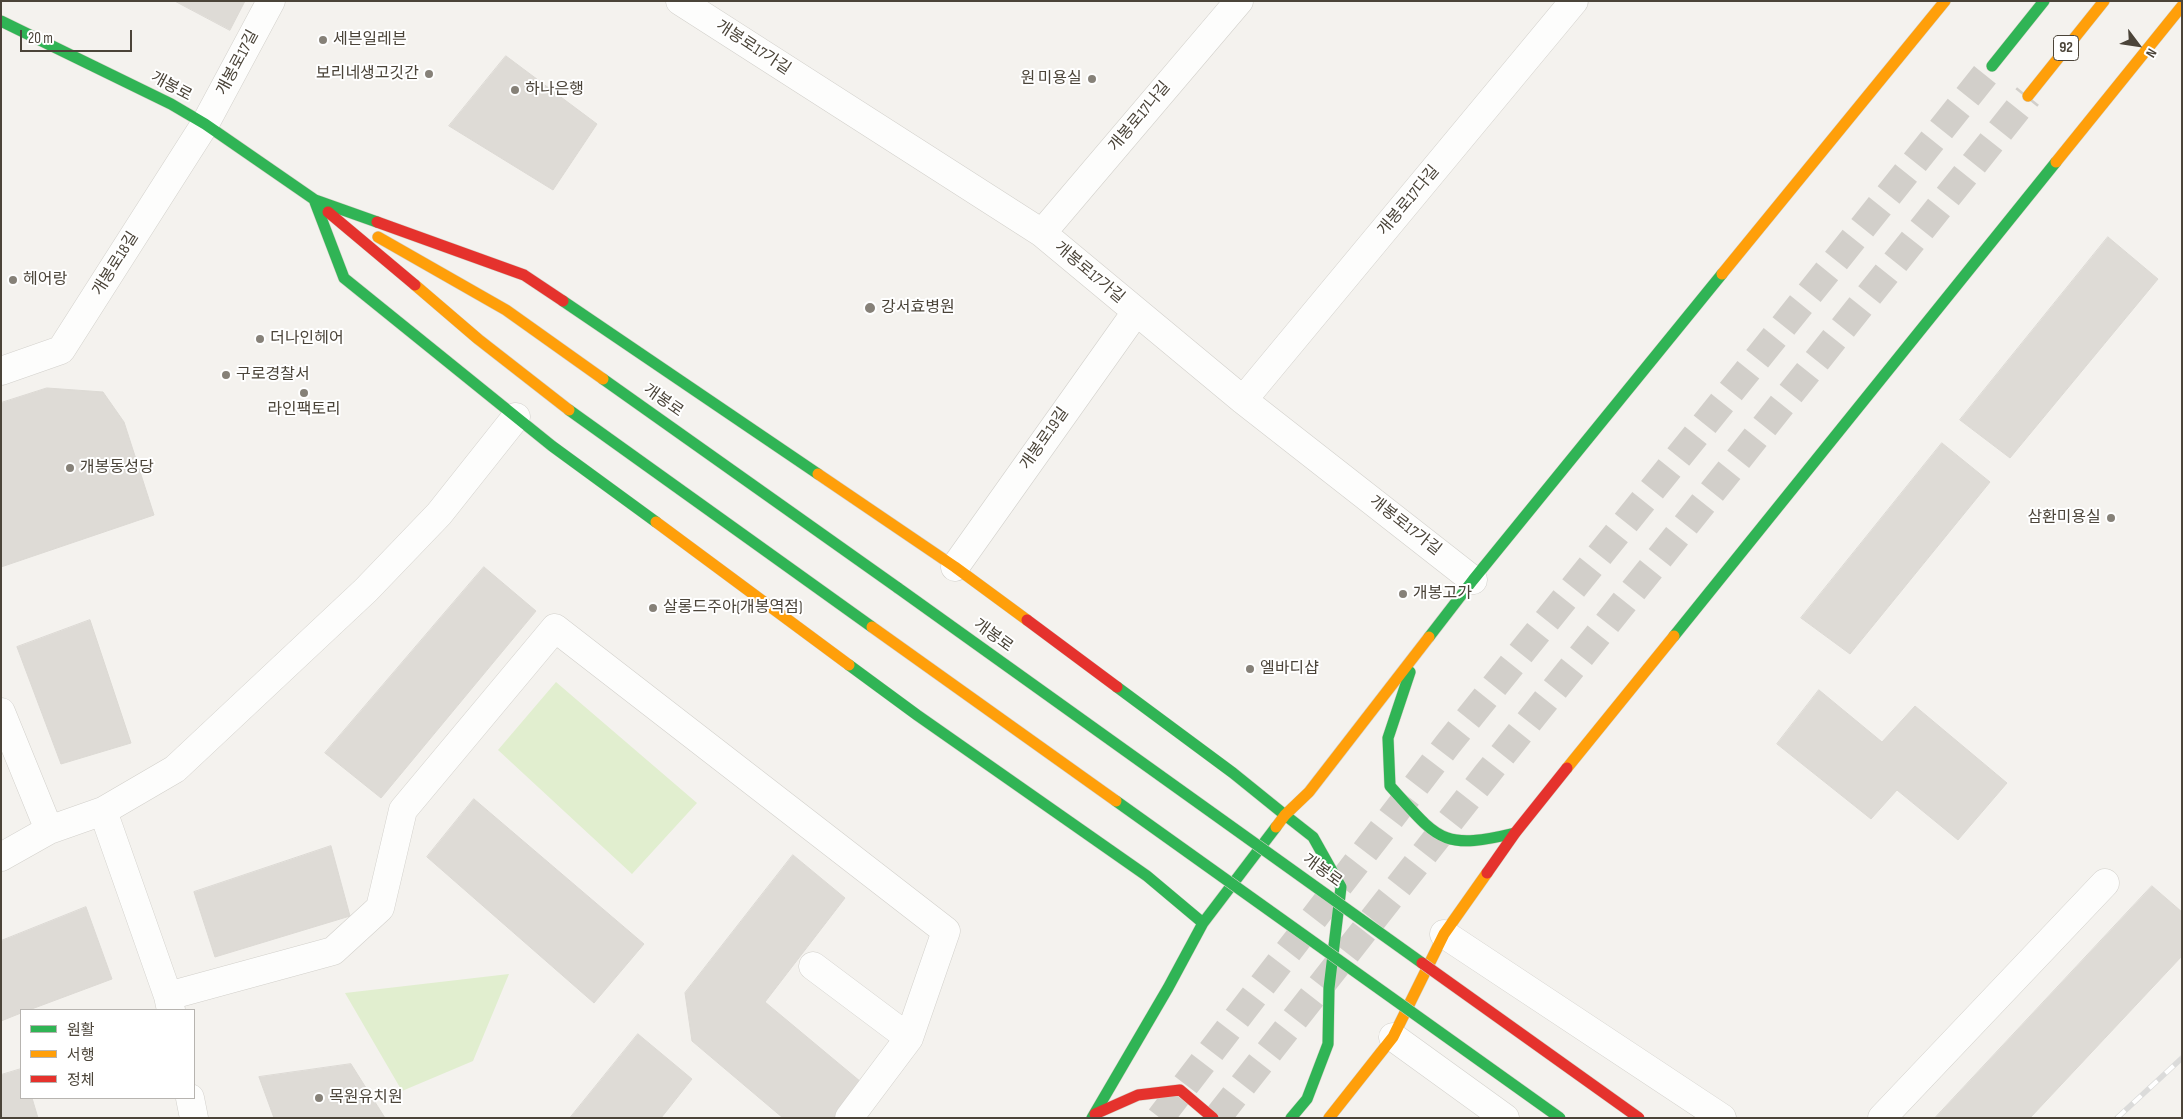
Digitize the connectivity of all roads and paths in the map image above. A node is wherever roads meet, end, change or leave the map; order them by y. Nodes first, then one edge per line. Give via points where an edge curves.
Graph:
1 (271, 1) edge
2 (680, 1) edge
3 (1239, 1) edge
4 (1574, 1) edge
5 (1945, 1) edge
6 (2044, 1) edge
7 (2104, 1) edge
8 (2182, 6) edge
9 (1, 21) edge
10 (1992, 66) tunnel mouth
11 (2028, 96) tunnel mouth
12 (205, 124) junction
13 (315, 200) junction
14 (1042, 233) junction
15 (1136, 312) junction
16 (1, 371) edge
17 (1243, 400) junction
18 (520, 414) junction
19 (954, 567) junction
20 (1473, 580) junction
21 (1416, 654) junction
22 (1, 712) edge
23 (103, 811) junction
24 (1285, 815) junction
25 (49, 830) junction
26 (1515, 833) junction
27 (1, 857) edge
28 (2106, 883) dead end
29 (1203, 924) junction
30 (1444, 934) junction
31 (813, 966) dead end
32 (170, 1003) edge
33 (1393, 1037) junction
34 (910, 1038) junction
35 (190, 1099) edge
36 (1094, 1116) edge
37 (194, 1118) edge
38 (849, 1118) edge
39 (1212, 1118) edge
40 (1291, 1118) edge
41 (1329, 1118) edge
42 (1505, 1118) edge
43 (1560, 1118) edge
44 (1639, 1118) edge
45 (1722, 1118) edge
46 (1882, 1118) edge

1 - 12 street, 개봉로17길
2 - 14 street, 개봉로17가길
3 - 14 street, 개봉로17나길
4 - 17 street, 개봉로17다길
5 - 20 main road
6 - 10 main road
7 - 11 main road, 92
8 - 26 main road
9 - 12 main road, 개봉로 via 171,104
12 - 13 main road, 개봉로
12 - 16 street, 개봉로18길 via 61,350
13 - 18 main road via 344,278
13 - 19 main road via 524,275
13 - 43 main road, 개봉로, bridge via 540,394
13 - 44 main road, 개봉로, bridge via 506,310
14 - 15 street, 개봉로17가길
15 - 17 street, 개봉로17가길
15 - 19 street, 개봉로19길
17 - 20 street, 개봉로17가길
18 - 23 street via 439,514 366,590 176,769
18 - 29 main road via 570,460 916,715 1147,876
19 - 24 main road
20 - 21 main road
21 - 24 main road via 1308,792
21 - 26 main road via 1388,738 1390,786 1426,825 1448,840 1484,840
22 - 25 street
23 - 25 street
23 - 32 street
24 - 29 main road
24 - 40 main road via 1313,837 1342,887 1329,988 1328,1044 1307,1099
25 - 27 street
26 - 30 main road
28 - 46 street
29 - 36 main road
30 - 33 main road
30 - 45 street
31 - 34 street
32 - 34 street via 333,950 380,908 403,810 555,628 946,931
33 - 41 main road
33 - 42 street
34 - 38 street
35 - 37 street
36 - 39 main road via 1138,1095 1180,1090

